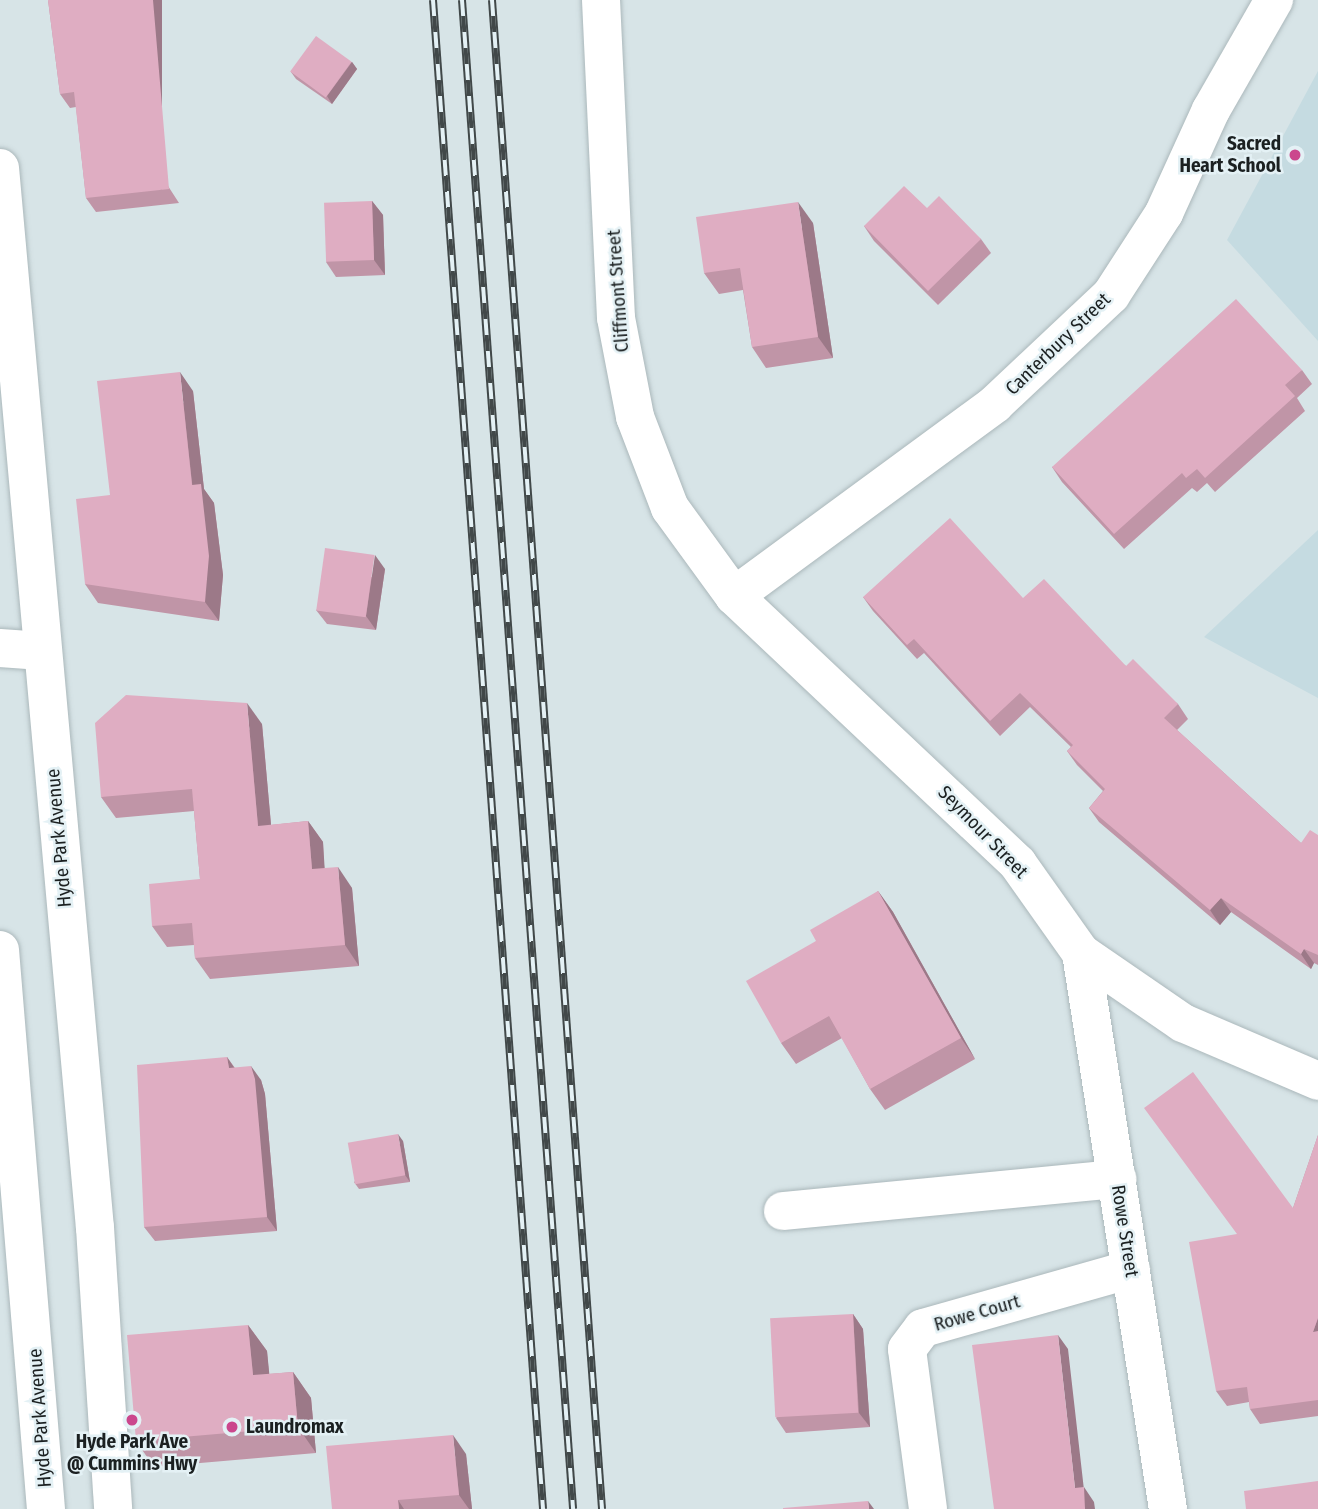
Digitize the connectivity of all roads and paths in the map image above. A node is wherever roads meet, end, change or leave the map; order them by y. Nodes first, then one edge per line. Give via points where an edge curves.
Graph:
1 (601, 0) edge
2 (1274, 0) edge
3 (0, 168) edge
4 (734, 596) junction
5 (0, 648) edge
6 (42, 651) junction
7 (0, 950) edge
8 (1081, 953) junction
9 (1318, 1081) edge
10 (1117, 1178) junction
11 (783, 1211) dead end
12 (1131, 1269) junction
13 (46, 1509) edge
14 (113, 1509) edge
15 (928, 1509) edge
16 (1168, 1509) edge

1 - 4 street, Cliffmont Street via 616,318 635,417 670,508
2 - 4 street, Canterbury Street via 1211,110 1164,214 1102,305 995,404
3 - 6 street, Hyde Park Avenue
4 - 8 street, Seymour Street via 1018,864
5 - 6 street
6 - 14 street, Hyde Park Avenue via 95,1228
7 - 13 street, Hyde Park Avenue
8 - 9 street, Seymour Street via 1183,1023
8 - 10 street, Rowe Street
10 - 11 street
10 - 12 street, Rowe Street
12 - 15 street, Rowe Court via 923,1328 906,1349
12 - 16 street, Rowe Street

